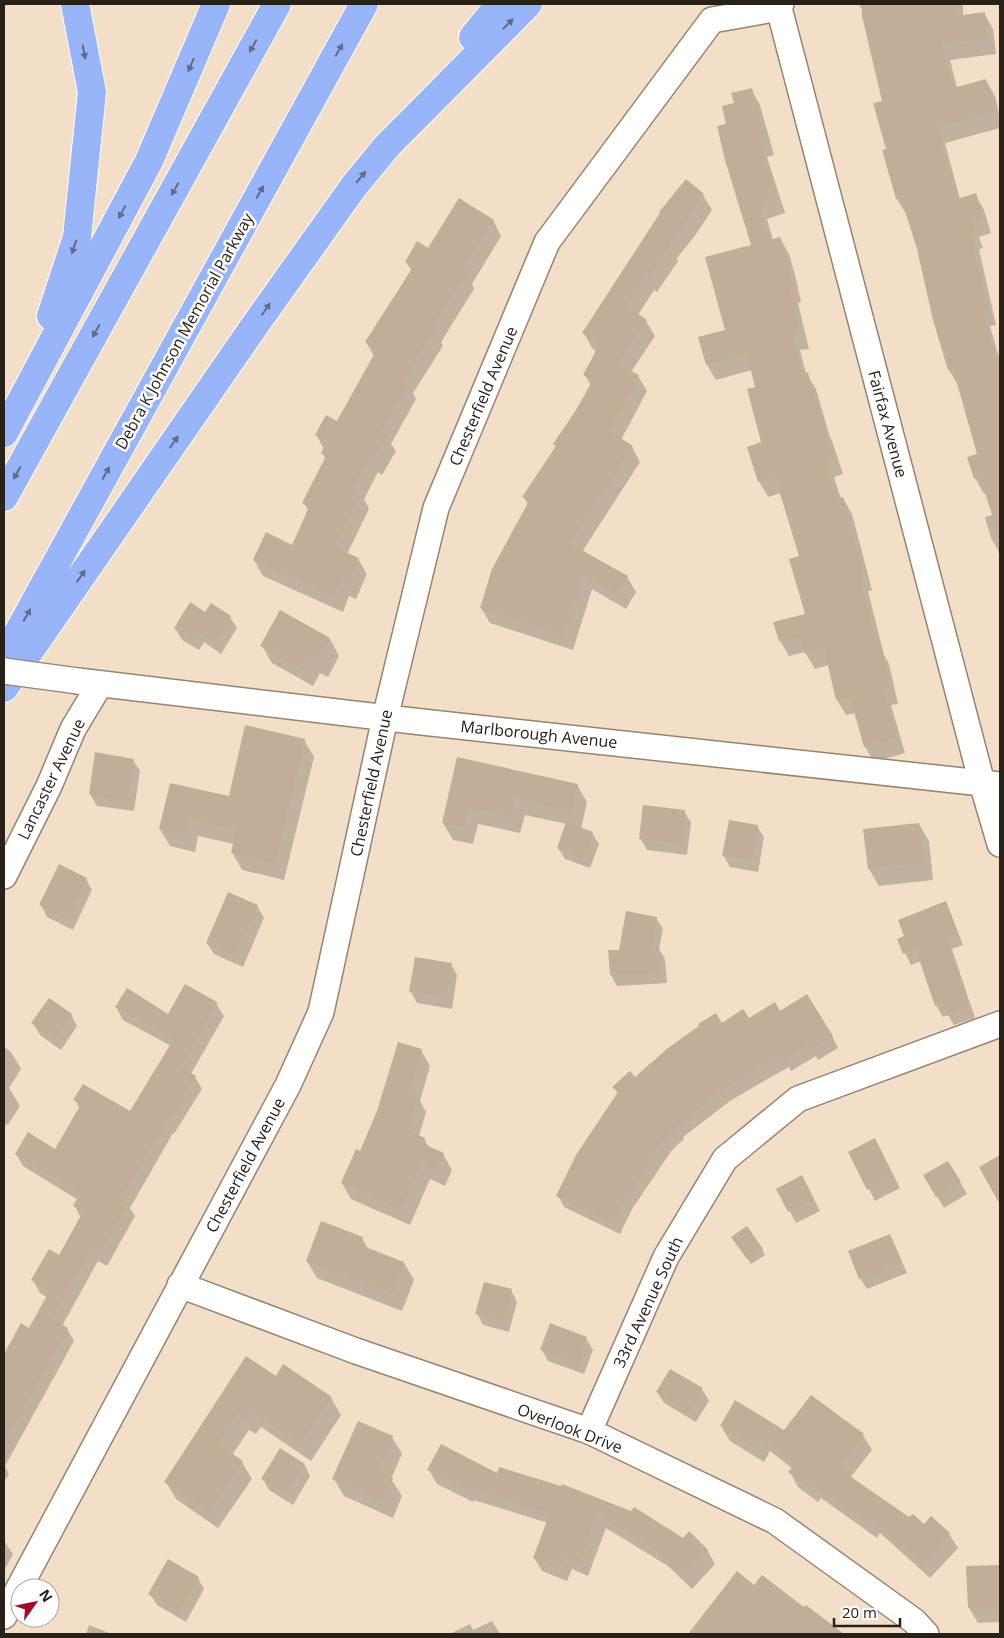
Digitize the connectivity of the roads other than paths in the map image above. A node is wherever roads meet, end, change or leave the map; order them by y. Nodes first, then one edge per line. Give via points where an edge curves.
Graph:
1 (75, 4) edge
2 (216, 4) edge
3 (277, 4) edge
4 (364, 4) edge
5 (500, 4) edge
6 (528, 4) edge
7 (780, 6) edge
8 (388, 146) junction
9 (26, 389) junction
10 (4, 433) edge
11 (4, 498) edge
12 (4, 658) edge
13 (4, 671) edge
14 (89, 682) junction
15 (4, 688) edge
16 (385, 718) junction
17 (991, 784) edge
18 (1000, 844) edge
19 (4, 876) edge
20 (1000, 1024) edge
21 (180, 1285) junction
22 (588, 1431) junction
23 (4, 1616) edge
24 (926, 1634) edge

1 -> 9 highway via 92,92 77,237
2 -> 9 highway via 149,162
3 -> 11 highway
12 -> 4 highway, Debra K Johnson Memorial Parkway
5 - 8 highway via 425,94
8 -> 6 highway
7 - 16 street, Chesterfield Avenue via 712,20 547,242 436,508
7 - 17 street, Fairfax Avenue
15 -> 8 highway via 255,325 354,186
9 - 10 highway
13 - 14 street, Marlborough Avenue, bridge
14 - 16 street, Marlborough Avenue
14 - 19 street, Lancaster Avenue via 49,786
16 - 17 street, Marlborough Avenue
16 - 21 street, Chesterfield Avenue via 321,1012 288,1085
17 - 18 street, Fairfax Avenue
20 - 22 street, 33rd Avenue South via 798,1099 725,1159 666,1257
21 - 22 street, Overlook Drive via 356,1351
21 - 23 street, Chesterfield Avenue
22 - 24 street, Overlook Drive via 776,1521 914,1621

